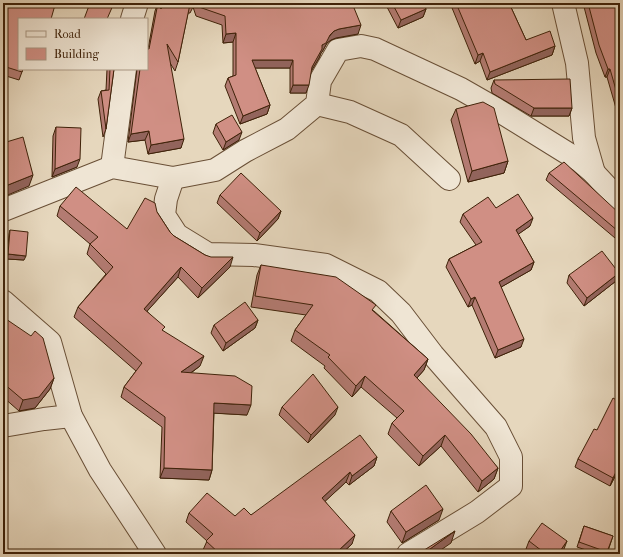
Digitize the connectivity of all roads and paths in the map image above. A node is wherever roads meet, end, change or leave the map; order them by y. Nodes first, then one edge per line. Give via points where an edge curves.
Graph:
1 (137, 3) edge
2 (563, 3) edge
3 (132, 18) edge
4 (125, 70) edge
5 (317, 104) junction
6 (112, 167) junction
7 (594, 173) junction
8 (173, 178) junction
9 (449, 179) dead end
10 (620, 201) edge
11 (3, 210) edge
12 (3, 301) edge
13 (71, 416) junction
14 (3, 426) edge
15 (155, 554) edge
16 (408, 554) edge

1 - 3 street
2 - 7 street via 577,63 584,138
4 - 6 street
5 - 7 street via 320,81 338,50 361,46 461,89 580,161
5 - 8 street via 287,129 214,170
5 - 9 street via 350,112 401,135
6 - 8 street
6 - 11 street
7 - 10 street
8 - 16 street via 164,215 178,234 208,254 254,254 326,264 378,291 401,313 433,355 496,427 511,457 511,486 477,512
12 - 13 street via 50,342
13 - 14 street
13 - 15 street via 100,470

